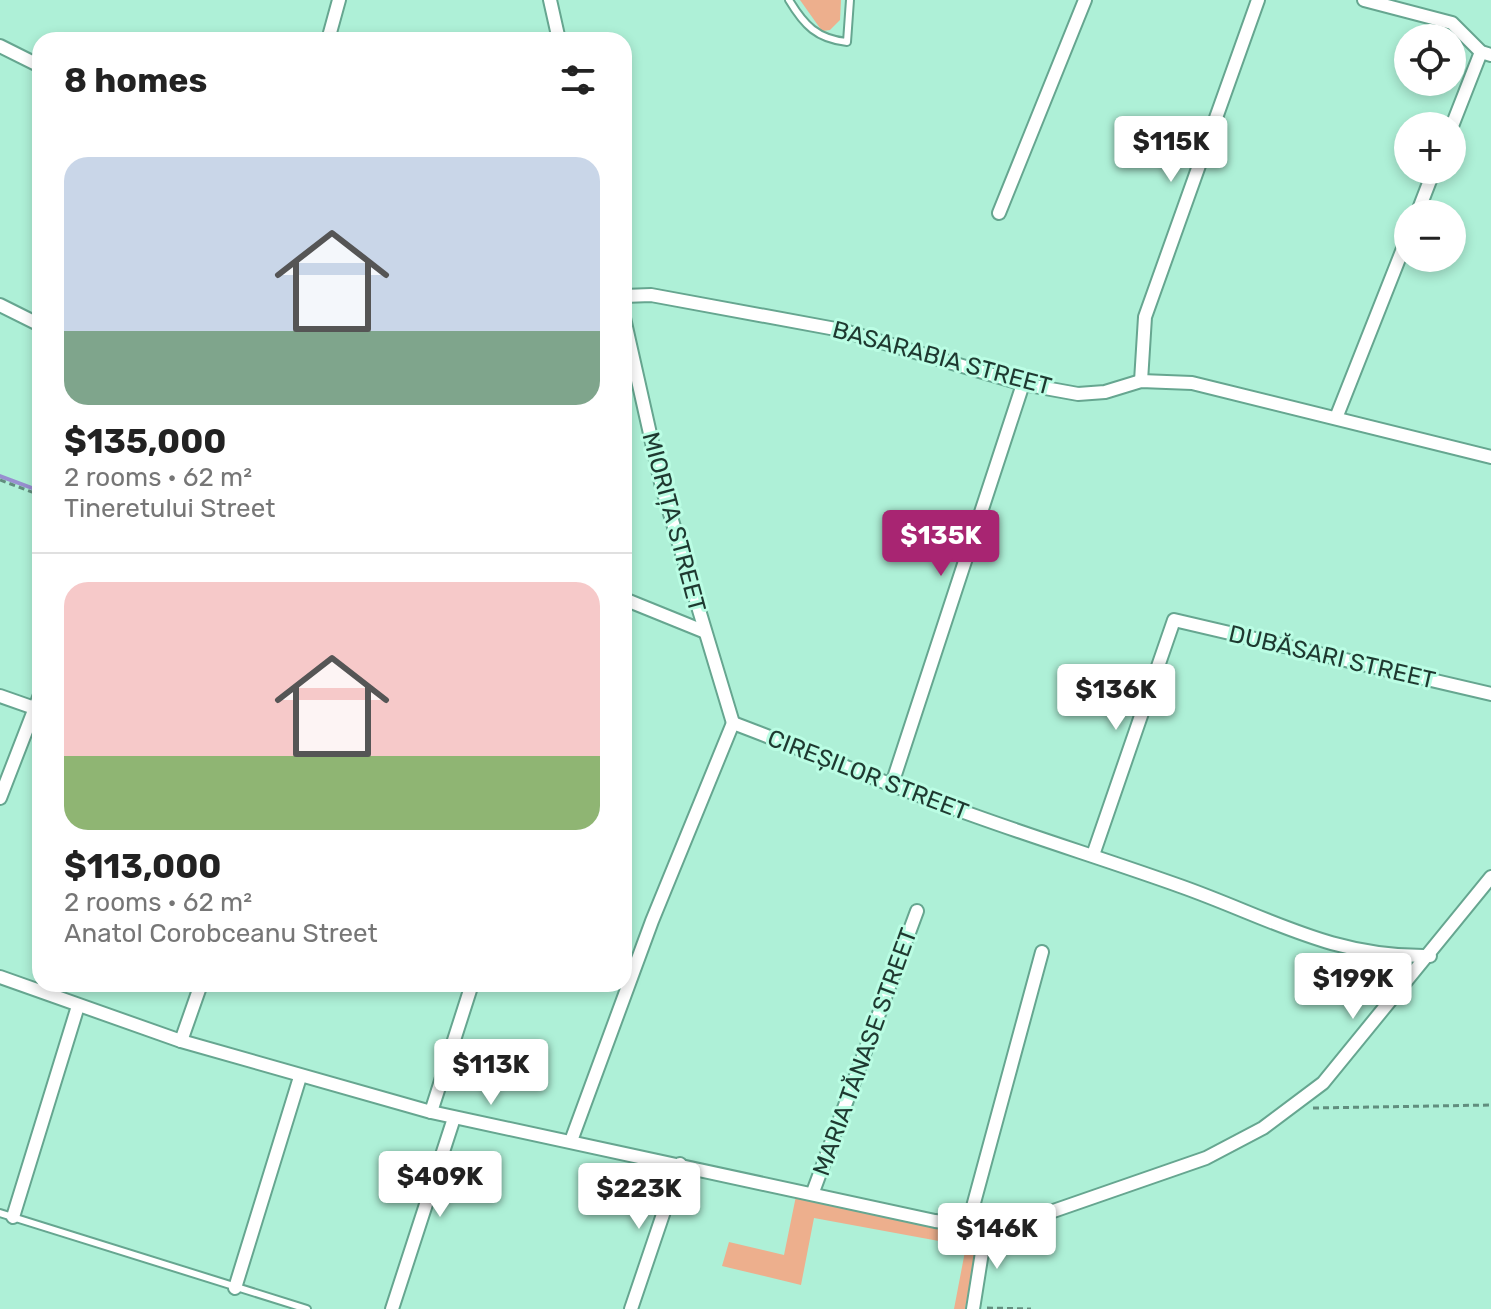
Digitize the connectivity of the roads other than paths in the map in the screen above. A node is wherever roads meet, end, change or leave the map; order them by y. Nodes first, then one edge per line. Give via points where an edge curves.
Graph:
1 (339, 0) edge
2 (550, 0) edge
3 (789, 0) edge
4 (850, 0) edge
5 (1085, 0) edge
6 (1258, 0) edge
7 (1364, 0) edge
8 (330, 32) edge
9 (557, 32) edge
10 (0, 46) edge
11 (1486, 53) edge
12 (32, 62) edge
13 (1459, 112) edge
14 (999, 213) dead end
15 (1394, 271) edge
16 (632, 296) edge
17 (0, 305) edge
18 (32, 321) edge
19 (632, 353) edge
20 (632, 372) edge
21 (637, 375) junction
22 (1141, 381) junction
23 (1023, 384) junction
24 (1336, 418) junction
25 (1491, 457) edge
26 (632, 602) edge
27 (703, 631) junction
28 (1491, 694) edge
29 (0, 696) edge
30 (32, 707) edge
31 (32, 721) edge
32 (733, 723) junction
33 (892, 784) junction
34 (0, 798) edge
35 (1093, 855) junction
36 (1491, 877) edge
37 (917, 911) dead end
38 (1042, 952) dead end
39 (1430, 956) junction
40 (632, 975) edge
41 (0, 977) edge
42 (32, 989) edge
43 (40, 992) edge
44 (198, 992) edge
45 (467, 992) edge
46 (626, 992) edge
47 (78, 1006) junction
48 (181, 1041) junction
49 (300, 1077) junction
50 (431, 1112) junction
51 (454, 1118) junction
52 (571, 1141) junction
53 (680, 1164) junction
54 (813, 1192) junction
55 (0, 1213) edge
56 (13, 1217) junction
57 (968, 1225) junction
58 (986, 1227) junction
59 (235, 1288) junction
60 (973, 1308) edge
61 (307, 1309) edge
62 (392, 1309) edge
63 (631, 1309) edge

1 - 8 street
2 - 9 street
3 - 4 lane via 802,23 816,34 847,42
5 - 14 street
6 - 22 street via 1145,317
7 - 11 street via 1452,23
10 - 12 street
11 - 13 street
15 - 24 street
16 - 23 street, BASARABIA STREET via 841,330
17 - 18 street
19 - 21 street, MIORIȚA STREET
20 - 21 street
21 - 27 street, MIORIȚA STREET
22 - 23 street, BASARABIA STREET via 1078,394
22 - 24 street, BASARABIA STREET via 1192,383
23 - 33 street
24 - 25 street, BASARABIA STREET
26 - 27 street
27 - 32 street, MIORIȚA STREET
28 - 35 street, DUBĂSARI STREET via 1174,620
29 - 30 street
31 - 34 street
32 - 33 street, CIREȘILOR STREET
32 - 40 street
33 - 35 street, CIREȘILOR STREET
35 - 39 street, CIREȘILOR STREET via 1217,899 1278,928 1336,945
36 - 39 street
37 - 54 street, MARIA TĂNASE STREET
38 - 57 street
39 - 58 street via 1323,1083 1263,1128 1206,1158 1036,1217
41 - 42 street
43 - 47 street
44 - 48 street
45 - 50 street
46 - 52 street
47 - 48 street
47 - 56 street
48 - 49 street
49 - 50 street
49 - 59 street
50 - 51 street
51 - 52 street
51 - 62 street
52 - 53 street
53 - 54 street
53 - 63 street
54 - 57 street
55 - 56 lane
56 - 59 lane
57 - 58 street
58 - 60 street
59 - 61 lane

